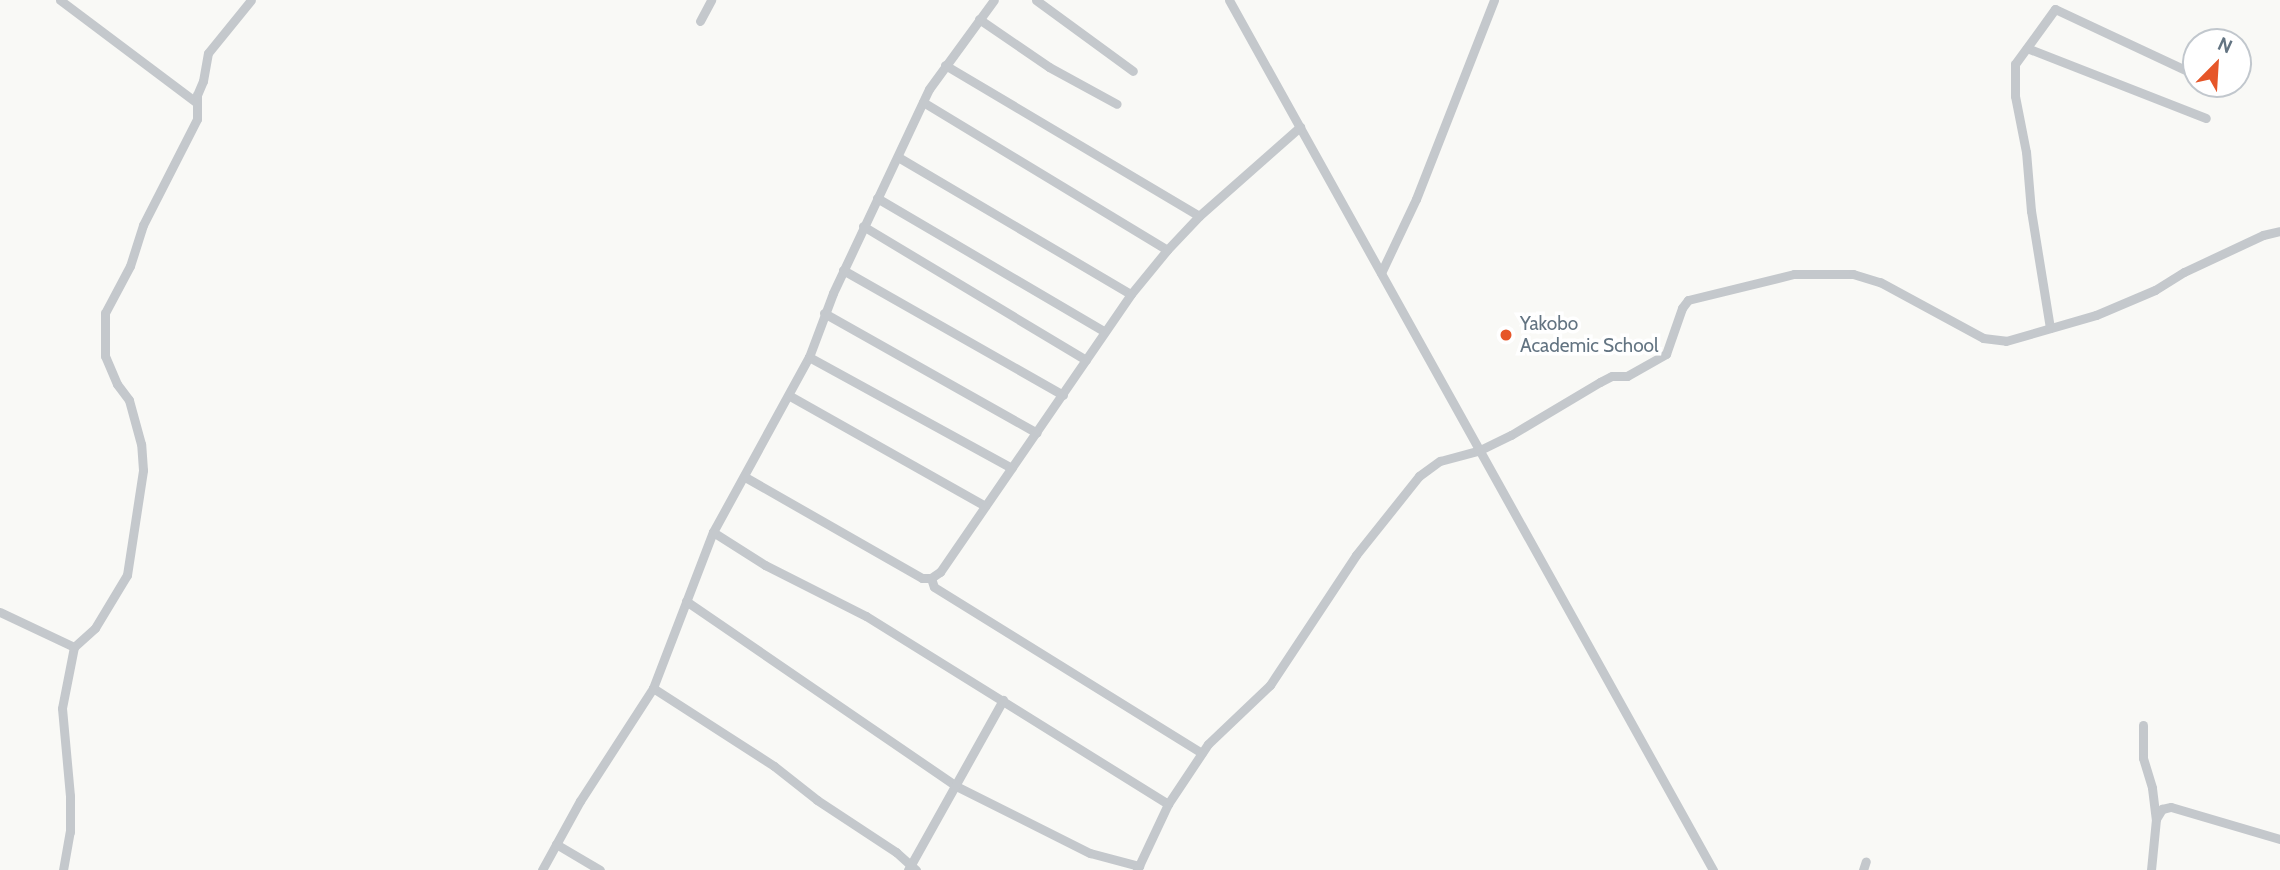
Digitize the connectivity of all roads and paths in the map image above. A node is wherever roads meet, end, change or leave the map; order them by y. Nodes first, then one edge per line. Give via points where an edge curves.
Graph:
1 (60, 0) edge
2 (251, 0) edge
3 (711, 0) edge
4 (994, 0) edge
5 (1036, 0) edge
6 (1229, 0) edge
7 (1494, 0) edge
8 (979, 19) junction
9 (700, 21) dead end
10 (2027, 48) junction
11 (945, 65) junction
12 (2182, 68) edge
13 (1133, 71) dead end
14 (196, 102) junction
15 (923, 102) junction
16 (1116, 104) dead end
17 (2206, 118) dead end
18 (1300, 127) junction
19 (898, 157) junction
20 (877, 198) junction
21 (1199, 216) junction
22 (863, 226) junction
23 (2280, 231) edge
24 (1167, 250) junction
25 (843, 270) junction
26 (1381, 273) junction
27 (1131, 294) junction
28 (824, 313) junction
29 (2050, 328) junction
30 (1105, 332) junction
31 (809, 357) junction
32 (1086, 360) junction
33 (1063, 395) junction
34 (790, 396) junction
35 (1037, 433) junction
36 (1478, 451) junction
37 (1012, 468) junction
38 (745, 477) junction
39 (985, 506) junction
40 (713, 532) junction
41 (931, 578) junction
42 (686, 601) junction
43 (0, 612) edge
44 (74, 647) junction
45 (653, 688) junction
46 (1003, 700) junction
47 (2143, 725) dead end
48 (1202, 753) junction
49 (956, 786) junction
50 (1168, 804) junction
51 (2156, 820) junction
52 (2280, 839) edge
53 (556, 844) junction
54 (1138, 868) edge
55 (911, 869) edge
56 (63, 870) edge
57 (542, 870) edge
58 (600, 870) edge
59 (1713, 870) edge
60 (2151, 870) edge

1 - 14 street
2 - 14 street via 208,54
3 - 9 street
4 - 8 street
5 - 13 street
6 - 18 street
7 - 26 street via 1416,199
8 - 11 street
8 - 16 street via 1049,67
10 - 12 street via 2055,9
10 - 17 street
10 - 29 street via 2015,64 2013,80
11 - 15 street
11 - 21 street
14 - 44 street via 197,119 105,313 105,356 129,400 143,470 127,575 95,628
15 - 19 street
15 - 24 street
18 - 21 street
18 - 26 street
19 - 20 street
19 - 27 street
20 - 22 street
20 - 30 street
21 - 24 street
22 - 25 street
22 - 32 street
23 - 29 street via 2195,267 2143,296
24 - 27 street
25 - 28 street
25 - 33 street
26 - 36 street
27 - 30 street
28 - 31 street
28 - 35 street
29 - 36 street via 2015,340 1992,341 1864,276 1794,274 1688,300 1666,354 1627,376 1600,382
30 - 32 street
31 - 34 street
31 - 37 street
32 - 33 street
33 - 35 street
34 - 38 street
34 - 39 street
35 - 37 street
36 - 48 street via 1440,461 1419,476 1356,555 1270,685
36 - 59 street
37 - 39 street
38 - 40 street
38 - 41 street via 922,578
39 - 41 street via 940,572
40 - 42 street
40 - 46 street via 765,565 866,616
41 - 48 street via 934,587
42 - 45 street
42 - 49 street
43 - 44 street
44 - 56 street via 62,708 70,796
45 - 53 street
45 - 55 street via 774,766 896,852
46 - 49 street
46 - 50 street
47 - 51 street via 2143,758
48 - 50 street
49 - 54 street via 1090,853
49 - 55 street
50 - 54 street
51 - 52 street via 2162,809 2171,807
51 - 60 street
53 - 57 street
53 - 58 street

